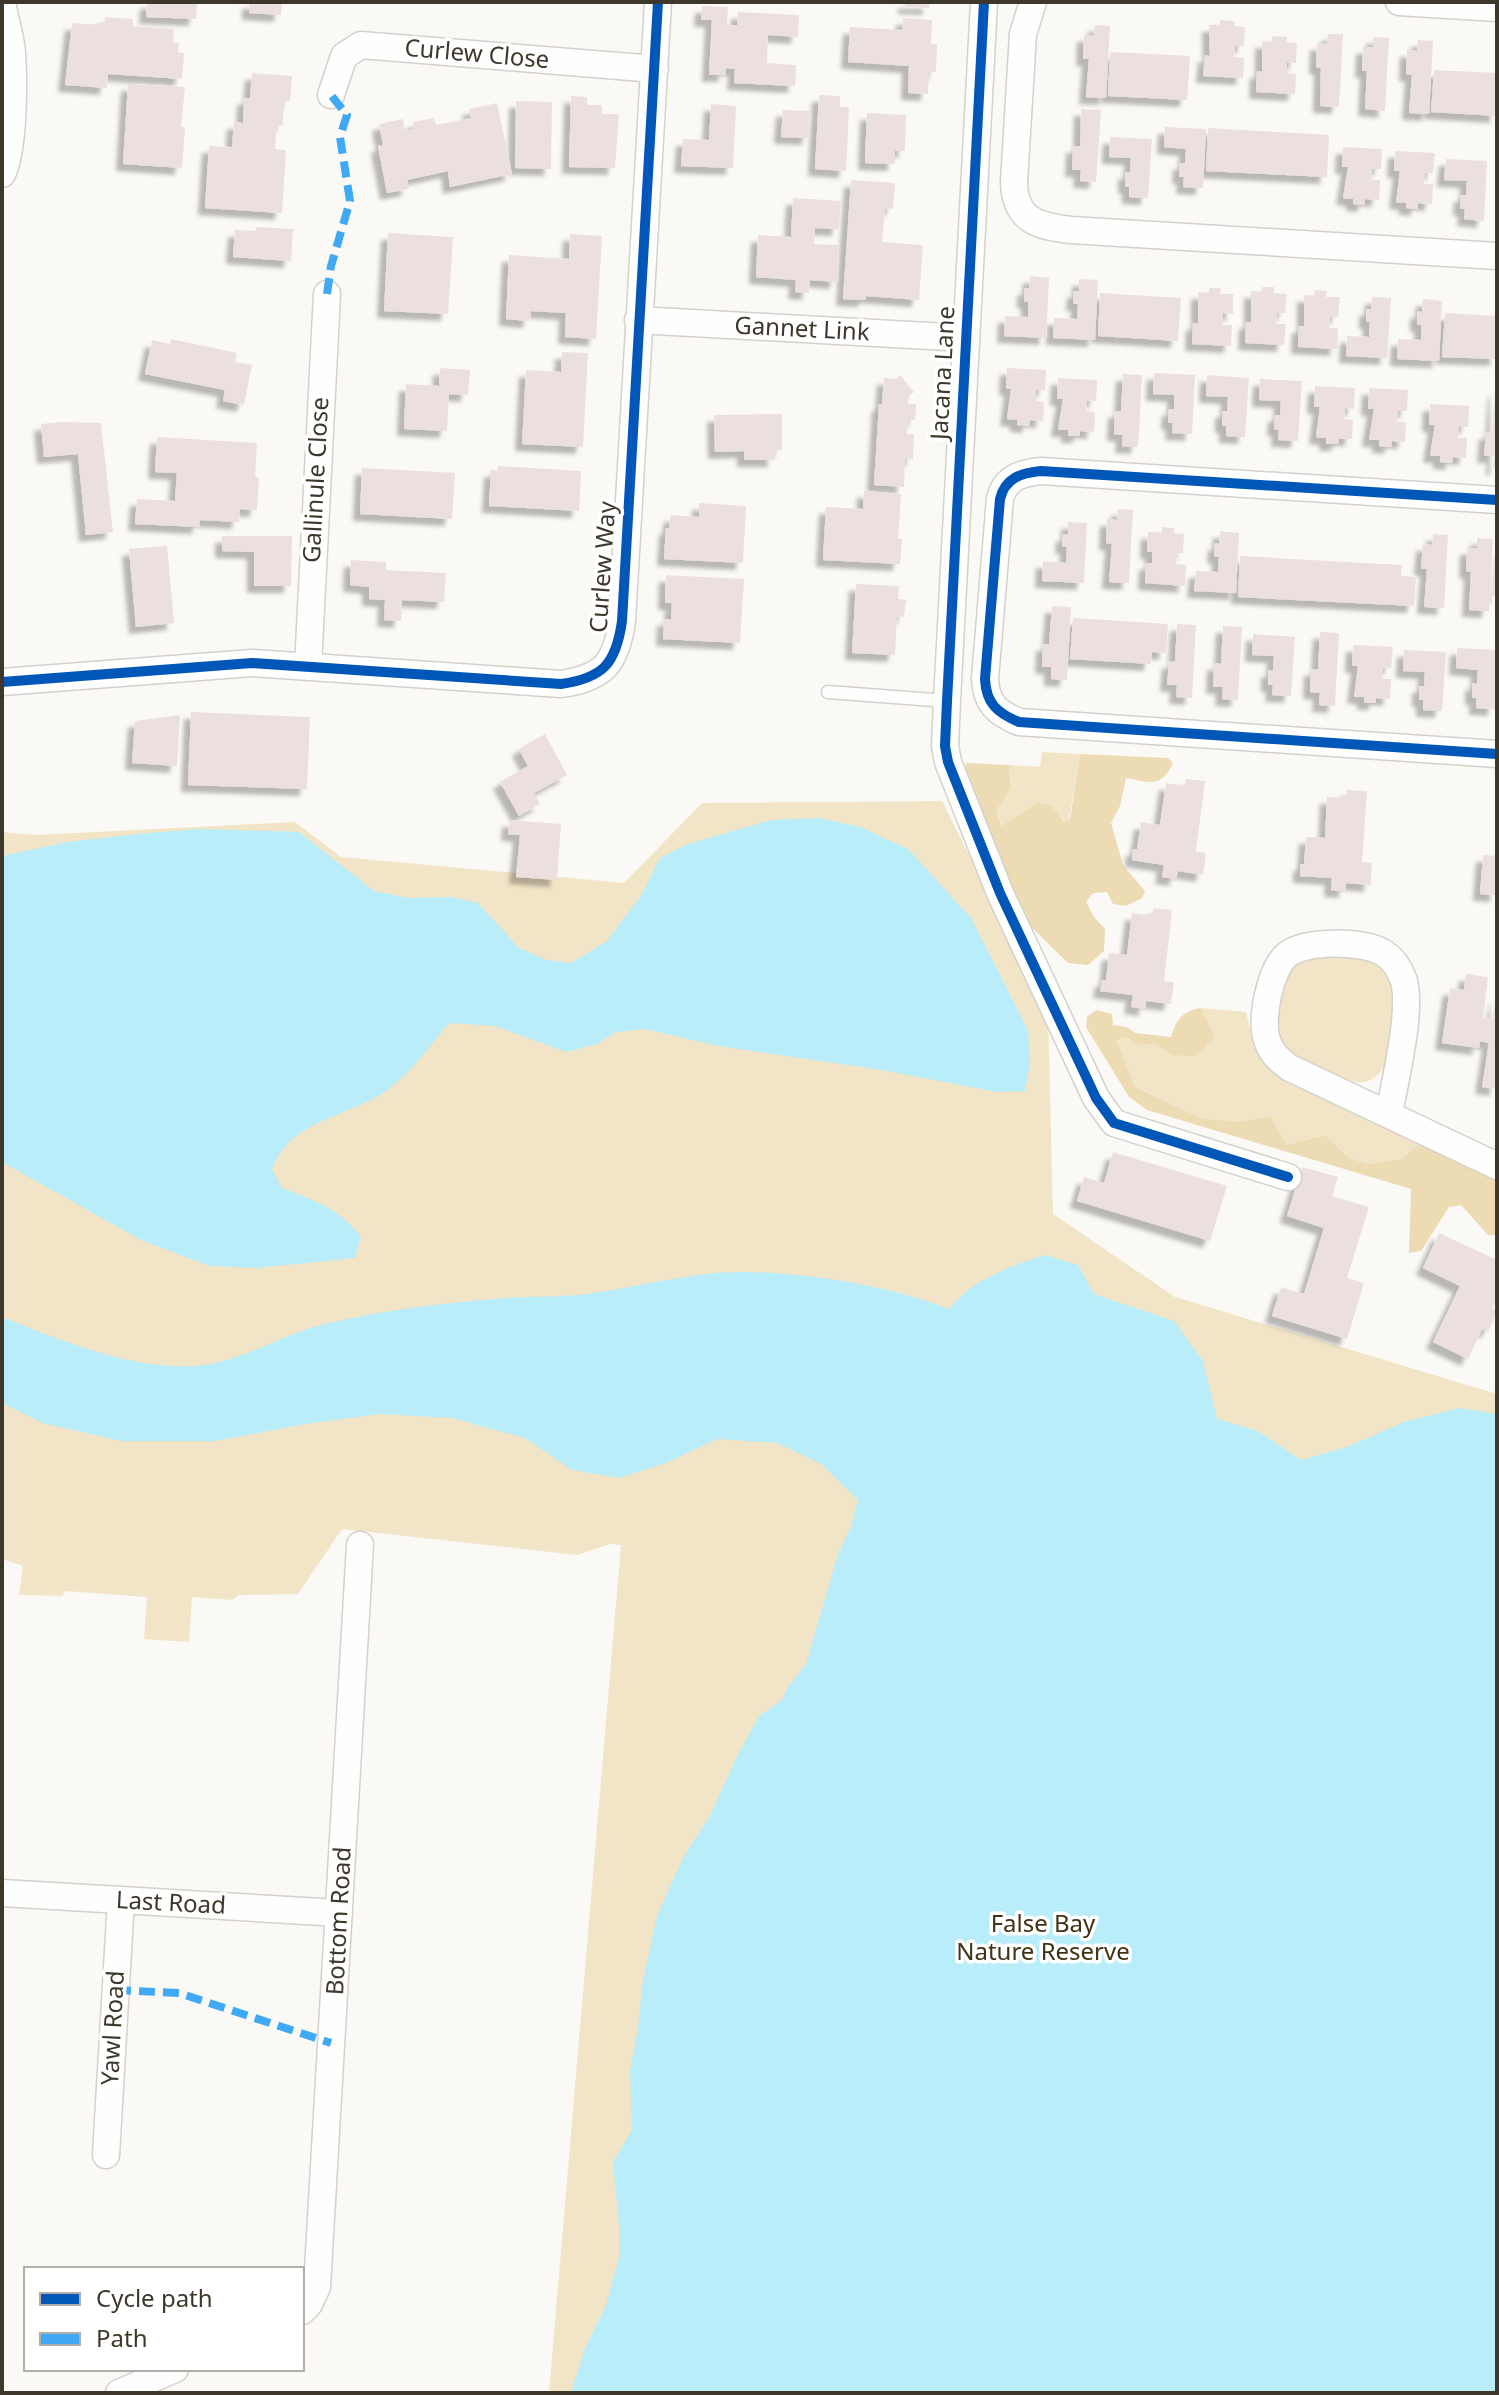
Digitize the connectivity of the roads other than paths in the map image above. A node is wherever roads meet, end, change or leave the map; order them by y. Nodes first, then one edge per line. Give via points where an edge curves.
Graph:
1 (658, 2) edge
2 (984, 2) edge
3 (1033, 2) edge
4 (1399, 2) edge
5 (2, 3) edge
6 (1497, 8) edge
7 (655, 69) junction
8 (331, 95) dead end
9 (2, 174) edge
10 (1497, 256) edge
11 (327, 294) dead end
12 (638, 320) junction
13 (965, 338) junction
14 (1497, 500) edge
15 (308, 667) junction
16 (2, 682) edge
17 (828, 692) dead end
18 (947, 701) junction
19 (1497, 754) edge
20 (1389, 1114) junction
21 (1497, 1166) edge
22 (1288, 1177) dead end
23 (360, 1545) dead end
24 (2, 1893) edge
25 (121, 1900) junction
26 (339, 1913) junction
27 (106, 2155) dead end
28 (308, 2304) edge
29 (170, 2371) edge
30 (119, 2393) edge

1 - 7 street, Curlew Way
2 - 13 street, Jacana Lane
3 - 10 street via 1023,34 1014,196 1038,224
4 - 6 street
5 - 9 street via 12,51 11,121
7 - 8 street, Curlew Close via 361,45 344,56
7 - 12 street, Curlew Way
11 - 15 street, Gallinule Close
12 - 13 street, Gannet Link
12 - 15 street, Curlew Way via 622,621 608,666 561,684
13 - 18 street, Jacana Lane
14 - 19 street via 1026,473 1007,483 1000,499 985,679 994,709 1019,722
15 - 16 street, Curlew Way via 252,663
17 - 18 lane
18 - 22 street, Jacana Lane via 945,746 960,796 1096,1098 1114,1123
20 - 20 street via 1407,1003 1400,971 1380,950 1365,947 1316,943 1290,952 1272,979 1265,1020 1271,1050 1290,1068
20 - 21 street
23 - 26 street, Bottom Road
24 - 25 street, Last Road
25 - 26 street, Last Road
25 - 27 street, Yawl Road
26 - 28 street, Bottom Road via 317,2287
29 - 30 street

